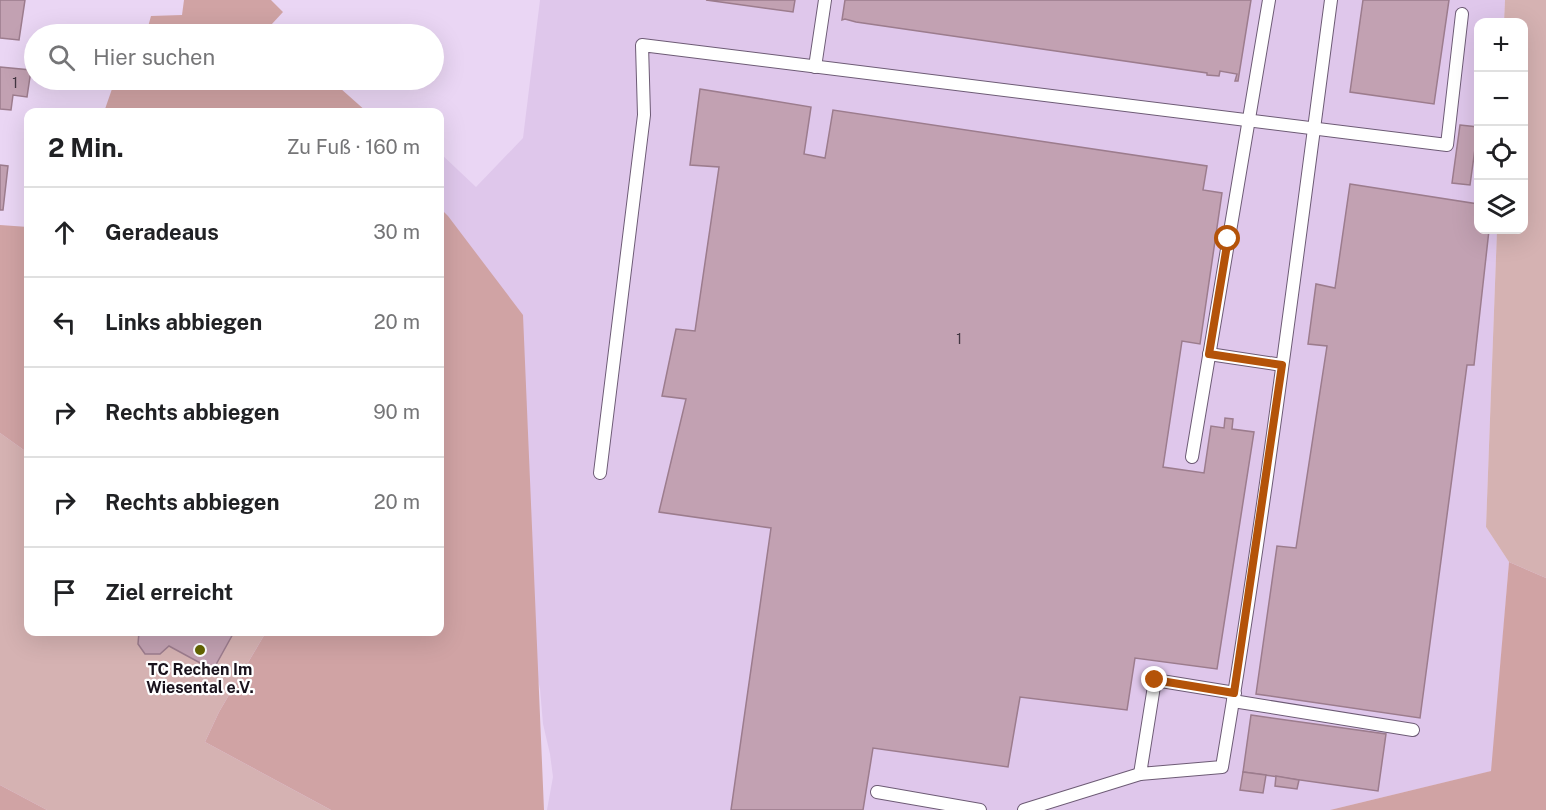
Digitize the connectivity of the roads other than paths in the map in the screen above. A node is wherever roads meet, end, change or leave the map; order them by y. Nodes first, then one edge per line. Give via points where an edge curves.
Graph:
1 (825, 0) edge
2 (1269, 0) edge
3 (1331, 0) edge
4 (1462, 14) dead end
5 (815, 67) junction
6 (1248, 121) junction
7 (1314, 129) junction
8 (1209, 354) junction
9 (1282, 365) junction
10 (1192, 457) dead end
11 (600, 473) dead end
12 (1234, 697) junction
13 (1413, 730) dead end
14 (1140, 774) junction
15 (877, 792) dead end
16 (980, 810) edge
17 (1024, 810) edge

1 - 5 lane
2 - 6 lane
3 - 7 lane
4 - 7 lane via 1447,146
5 - 6 lane
5 - 11 lane via 642,45 643,125
6 - 7 lane
6 - 8 lane
7 - 9 lane
8 - 9 lane
8 - 10 lane
9 - 12 lane
12 - 13 lane
12 - 14 lane via 1222,767
12 - 14 lane via 1155,680
14 - 17 lane
15 - 16 lane

